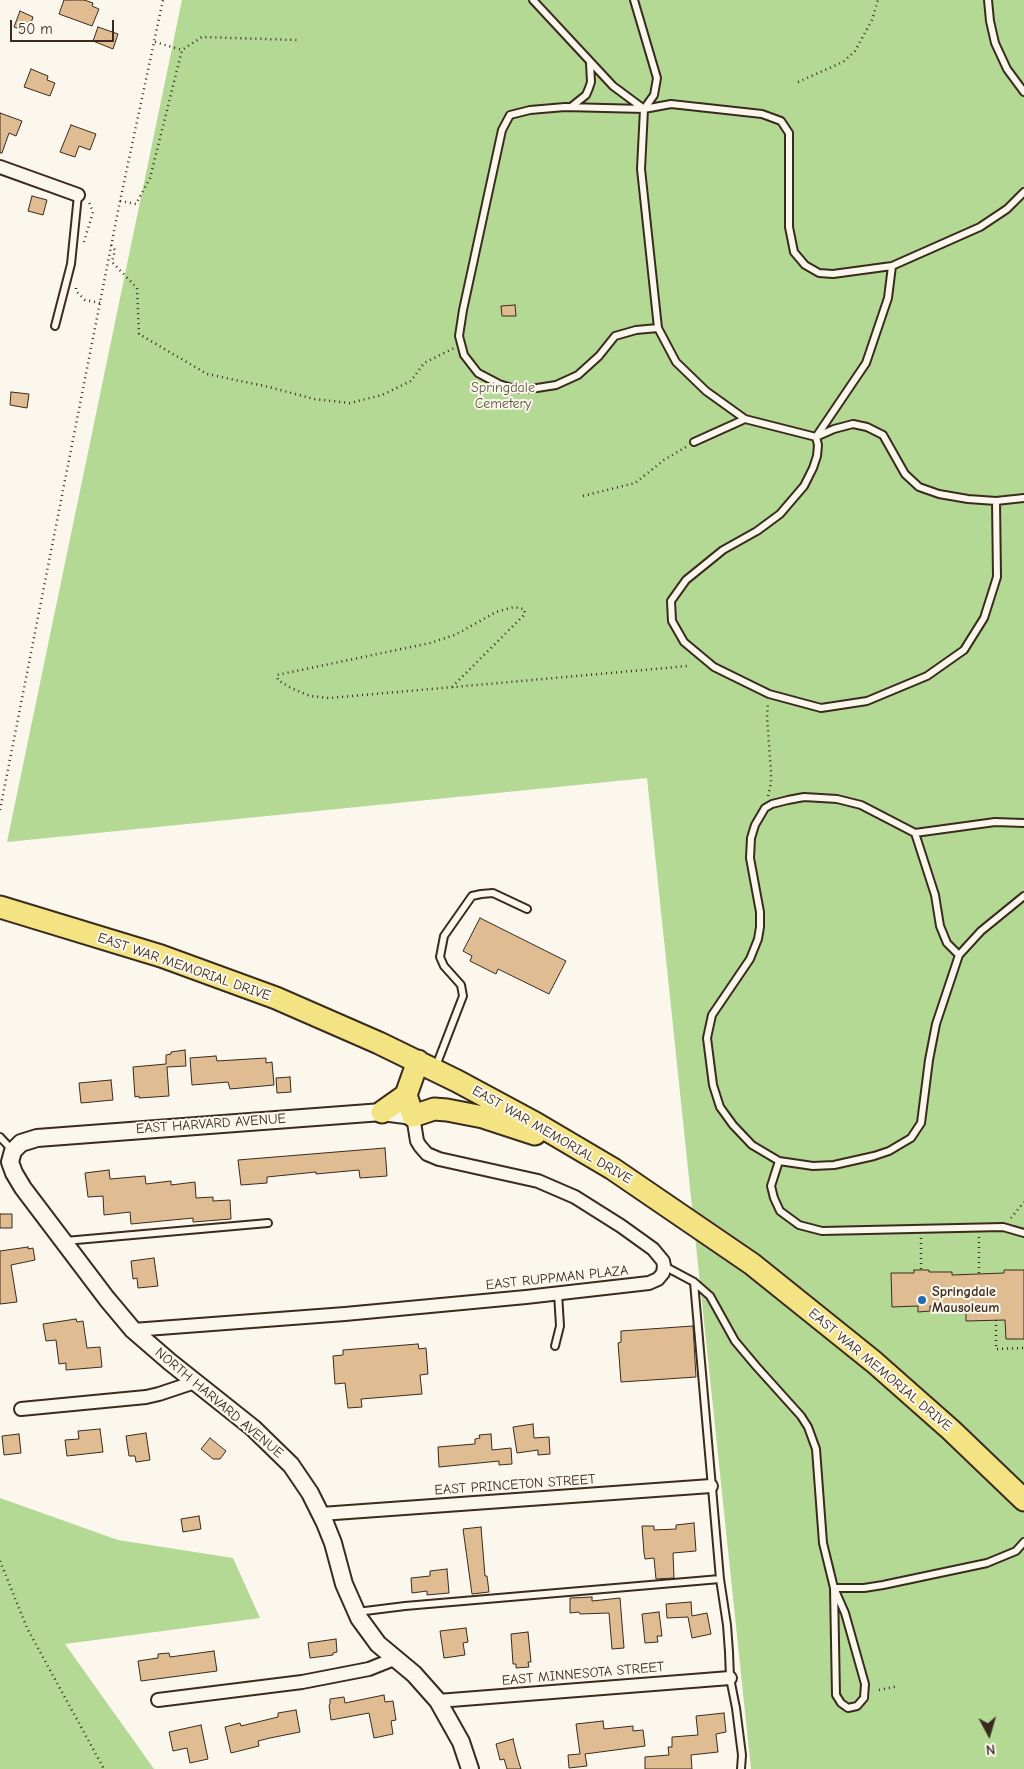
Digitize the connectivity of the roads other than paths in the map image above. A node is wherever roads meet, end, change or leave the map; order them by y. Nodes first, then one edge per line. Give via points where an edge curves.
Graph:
1 (533, 0) edge
2 (634, 0) edge
3 (988, 0) edge
4 (590, 63) junction
5 (1024, 92) edge
6 (571, 107) junction
7 (644, 109) junction
8 (0, 167) edge
9 (1024, 192) edge
10 (78, 195) joint
11 (892, 266) junction
12 (55, 326) dead end
13 (658, 328) junction
14 (745, 419) junction
15 (816, 437) junction
16 (694, 442) road end
17 (1024, 498) edge
18 (996, 501) junction
19 (1024, 823) edge
20 (915, 833) junction
21 (1024, 896) edge
22 (0, 907) edge
23 (527, 909) dead end
24 (959, 955) junction
25 (426, 1065) junction
26 (406, 1095) junction
27 (382, 1112) junction
28 (412, 1116) junction
29 (0, 1137) edge
30 (14, 1151) junction
31 (779, 1162) junction
32 (613, 1169) junction
33 (268, 1223) dead end
34 (1024, 1233) edge
35 (64, 1241) junction
36 (664, 1266) junction
37 (694, 1282) junction
38 (558, 1293) junction
39 (133, 1330) junction
40 (555, 1346) dead end
41 (195, 1382) junction
42 (21, 1409) dead end
43 (711, 1486) junction
44 (1024, 1500) edge
45 (321, 1514) junction
46 (1024, 1542) edge
47 (720, 1579) junction
48 (834, 1588) junction
49 (356, 1612) junction
50 (394, 1659) junction
51 (730, 1678) junction
52 (158, 1700) dead end
53 (438, 1701) junction
54 (470, 1769) edge
55 (741, 1769) edge

1 - 4 lane
2 - 7 lane via 656,78 654,95
3 - 5 lane via 995,43 1007,69
4 - 6 lane via 591,82 586,95
4 - 7 lane via 613,86
6 - 7 lane
6 - 13 lane via 510,115 502,130 463,310 459,336 464,355 478,373 499,384 537,388 556,385 578,375 615,336
7 - 11 lane via 671,104 762,114 781,121 789,133 789,227 794,252 805,265 819,273
7 - 13 lane via 641,169
8 - 10 street
9 - 11 lane via 1007,209 980,227
10 - 12 lane via 71,264
11 - 15 lane via 888,298 866,363
13 - 14 lane via 676,362 706,391
14 - 15 lane
14 - 16 lane
15 - 18 lane via 853,424 867,427 883,435 905,474 919,487 939,494
15 - 18 lane via 813,468 804,486 780,514 723,550 686,580 672,601 672,621 684,642 714,667 769,694 821,708 868,701 927,676 964,650 984,618 996,577
17 - 18 lane
19 - 20 lane via 995,822
20 - 24 lane via 935,895 940,926 947,943
20 - 31 lane via 861,805 837,799 804,797 772,804 765,808 755,825 750,858 760,912 758,939 750,959 712,1015 707,1038 713,1085 720,1107 752,1144
21 - 24 lane
22 - 25 highway, EAST WAR MEMORIAL DRIVE via 161,956 252,989
23 - 25 lane via 493,893 472,896 444,936 440,957 461,985 464,996
24 - 31 lane via 936,1024 928,1060 921,1123 911,1138 889,1151 834,1166
25 - 26 highway
25 - 32 highway, EAST WAR MEMORIAL DRIVE via 515,1111
26 - 27 highway
26 - 28 highway
27 - 28 street, EAST HARVARD AVENUE
27 - 30 street, EAST HARVARD AVENUE via 44,1137 24,1141
28 - 32 highway via 434,1109 483,1117 548,1138
28 - 36 street via 417,1141 427,1154 439,1160 538,1182 575,1197 645,1242 661,1257
29 - 30 lane
30 - 35 street, NORTH HARVARD AVENUE via 10,1162 14,1174
31 - 34 lane via 771,1186 774,1198 780,1211 799,1225 822,1230 1003,1227
32 - 44 highway, EAST WAR MEMORIAL DRIVE via 752,1264 846,1338 951,1430
33 - 35 lane
35 - 39 street, NORTH HARVARD AVENUE
36 - 37 lane
36 - 38 street, EAST RUPPMAN PLAZA via 660,1277 649,1283
37 - 43 lane
37 - 48 lane via 710,1296 735,1340 801,1416 811,1433 816,1449 823,1543
38 - 39 street, EAST RUPPMAN PLAZA
38 - 40 lane via 560,1326
39 - 41 street, NORTH HARVARD AVENUE
41 - 42 street via 146,1397
41 - 45 street, NORTH HARVARD AVENUE via 253,1428 286,1460
43 - 45 street, EAST PRINCETON STREET
43 - 47 lane
45 - 49 street, NORTH HARVARD AVENUE
46 - 48 lane via 1016,1551 986,1563 883,1585
47 - 49 lane
47 - 51 lane via 730,1652
48 - 48 lane via 845,1613 865,1684 864,1698 857,1706 848,1708 836,1695
49 - 50 street, NORTH HARVARD AVENUE via 378,1644
50 - 52 street via 369,1669 302,1682
50 - 53 street, NORTH HARVARD AVENUE via 414,1674
51 - 53 street, EAST MINNESOTA STREET
51 - 55 lane via 742,1755
53 - 54 street, NORTH HARVARD AVENUE via 461,1742

